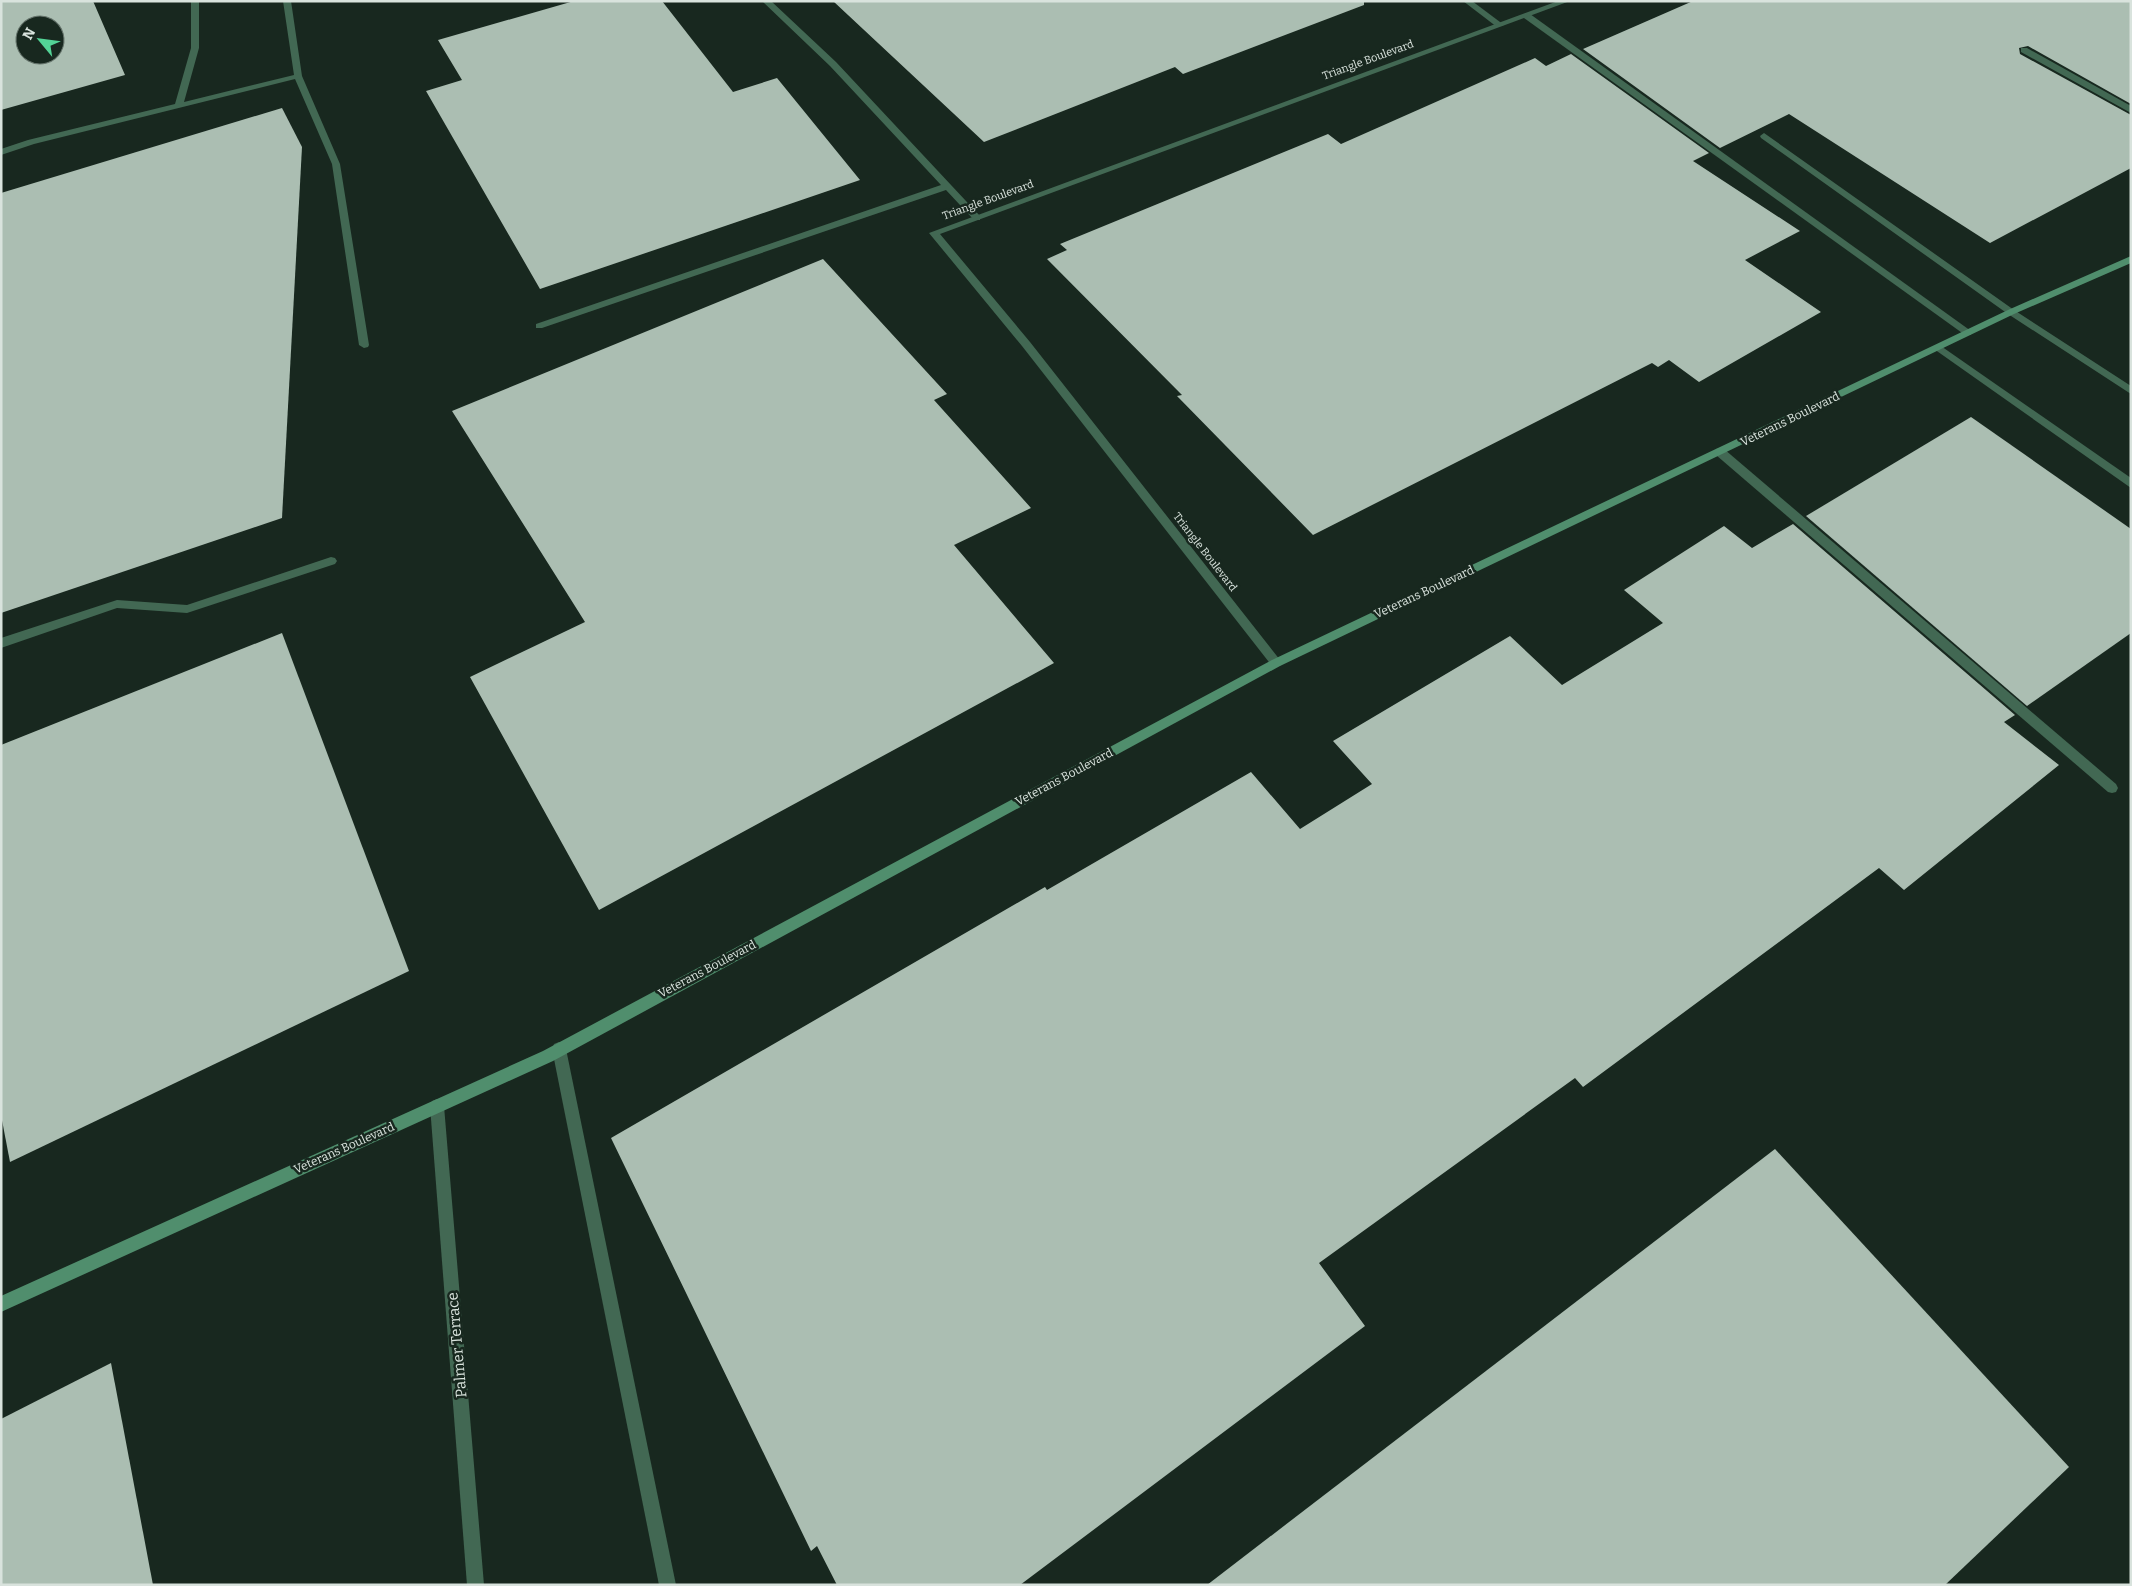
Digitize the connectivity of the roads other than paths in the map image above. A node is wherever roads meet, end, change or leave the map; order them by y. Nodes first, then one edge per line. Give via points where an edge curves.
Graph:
1 (195, 1) edge
2 (286, 1) edge
3 (766, 1) edge
4 (1467, 1) edge
5 (1566, 1) edge
6 (1527, 16) junction
7 (1500, 25) junction
8 (2024, 50) dead end
9 (298, 76) junction
10 (179, 105) junction
11 (2131, 110) edge
12 (1764, 136) dead end
13 (1, 152) edge
14 (948, 186) junction
15 (977, 218) junction
16 (2131, 259) edge
17 (2011, 312) junction
18 (539, 326) dead end
19 (1968, 333) junction
20 (364, 345) dead end
21 (1938, 347) junction
22 (2131, 391) edge
23 (1720, 452) junction
24 (2131, 484) edge
25 (331, 561) dead end
26 (1, 643) edge
27 (1276, 663) junction
28 (2112, 788) dead end
29 (559, 1049) junction
30 (437, 1106) junction
31 (1, 1304) edge
32 (476, 1585) edge
33 (668, 1585) edge

1 - 10 street via 195,48
2 - 9 street
3 - 14 street via 833,64
4 - 7 street
5 - 6 street, Triangle Boulevard
6 - 7 street, Triangle Boulevard
6 - 19 street
7 - 15 street, Triangle Boulevard
8 - 11 street
9 - 10 street
9 - 20 street via 336,164
10 - 13 street
12 - 17 street
14 - 15 street
14 - 18 street
15 - 27 street, Triangle Boulevard via 934,233 1026,344
16 - 17 street, Veterans Boulevard
17 - 19 street, Veterans Boulevard
17 - 22 street
19 - 21 street, Veterans Boulevard
21 - 23 street, Veterans Boulevard
21 - 24 street
23 - 27 street, Veterans Boulevard
23 - 28 street
25 - 26 street via 187,609 117,604
27 - 29 street, Veterans Boulevard
29 - 30 street, Veterans Boulevard
29 - 33 street
30 - 31 street, Veterans Boulevard
30 - 32 street, Palmer Terrace

